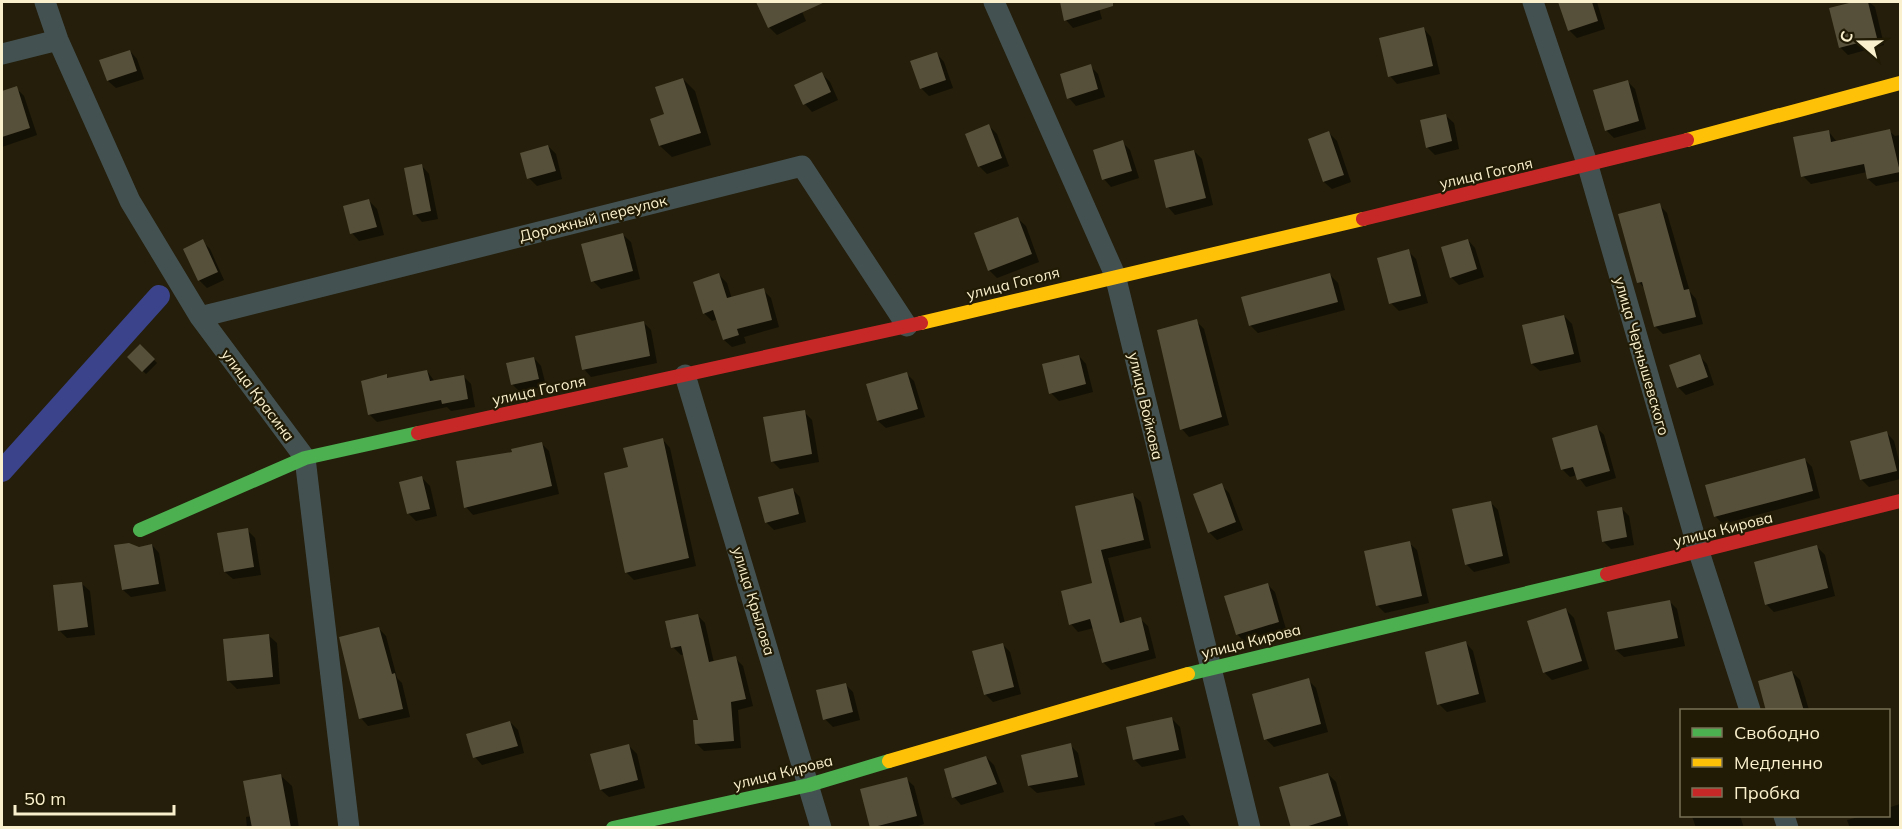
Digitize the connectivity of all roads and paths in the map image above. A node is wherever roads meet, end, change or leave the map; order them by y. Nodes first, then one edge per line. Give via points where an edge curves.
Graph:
1 (45, 2) edge
2 (994, 2) edge
3 (1533, 2) edge
4 (58, 40) junction
5 (2, 54) edge
6 (1900, 84) edge
7 (1588, 166) junction
8 (1115, 275) junction
9 (200, 317) junction
10 (906, 326) junction
11 (686, 375) junction
12 (305, 458) junction
13 (1900, 501) edge
14 (140, 530) dead end
15 (1699, 552) junction
16 (1209, 668) junction
17 (1749, 709) edge
18 (809, 785) junction
19 (349, 828) edge
20 (613, 828) edge
21 (821, 828) edge
22 (1250, 828) edge

1 - 4 street, улица Красина
2 - 8 street, улица Войкова
3 - 7 street, улица Чернышевского
4 - 5 street
4 - 9 street, улица Красина via 130,201
6 - 7 street, улица Гоголя
7 - 8 street, улица Гоголя
7 - 15 street, улица Чернышевского
8 - 10 street, улица Гоголя
8 - 16 street, улица Войкова
9 - 10 street, Дорожный переулок via 802,166
9 - 12 street, улица Красина
10 - 11 street, улица Гоголя
11 - 12 street, улица Гоголя
11 - 18 street, улица Крылова
12 - 14 street, улица Гоголя
12 - 19 street, улица Красина
13 - 15 street, улица Кирова
15 - 16 street, улица Кирова
15 - 17 street, улица Чернышевского
16 - 18 street, улица Кирова
16 - 22 street, улица Войкова
18 - 20 street, улица Кирова
18 - 21 street, улица Крылова

